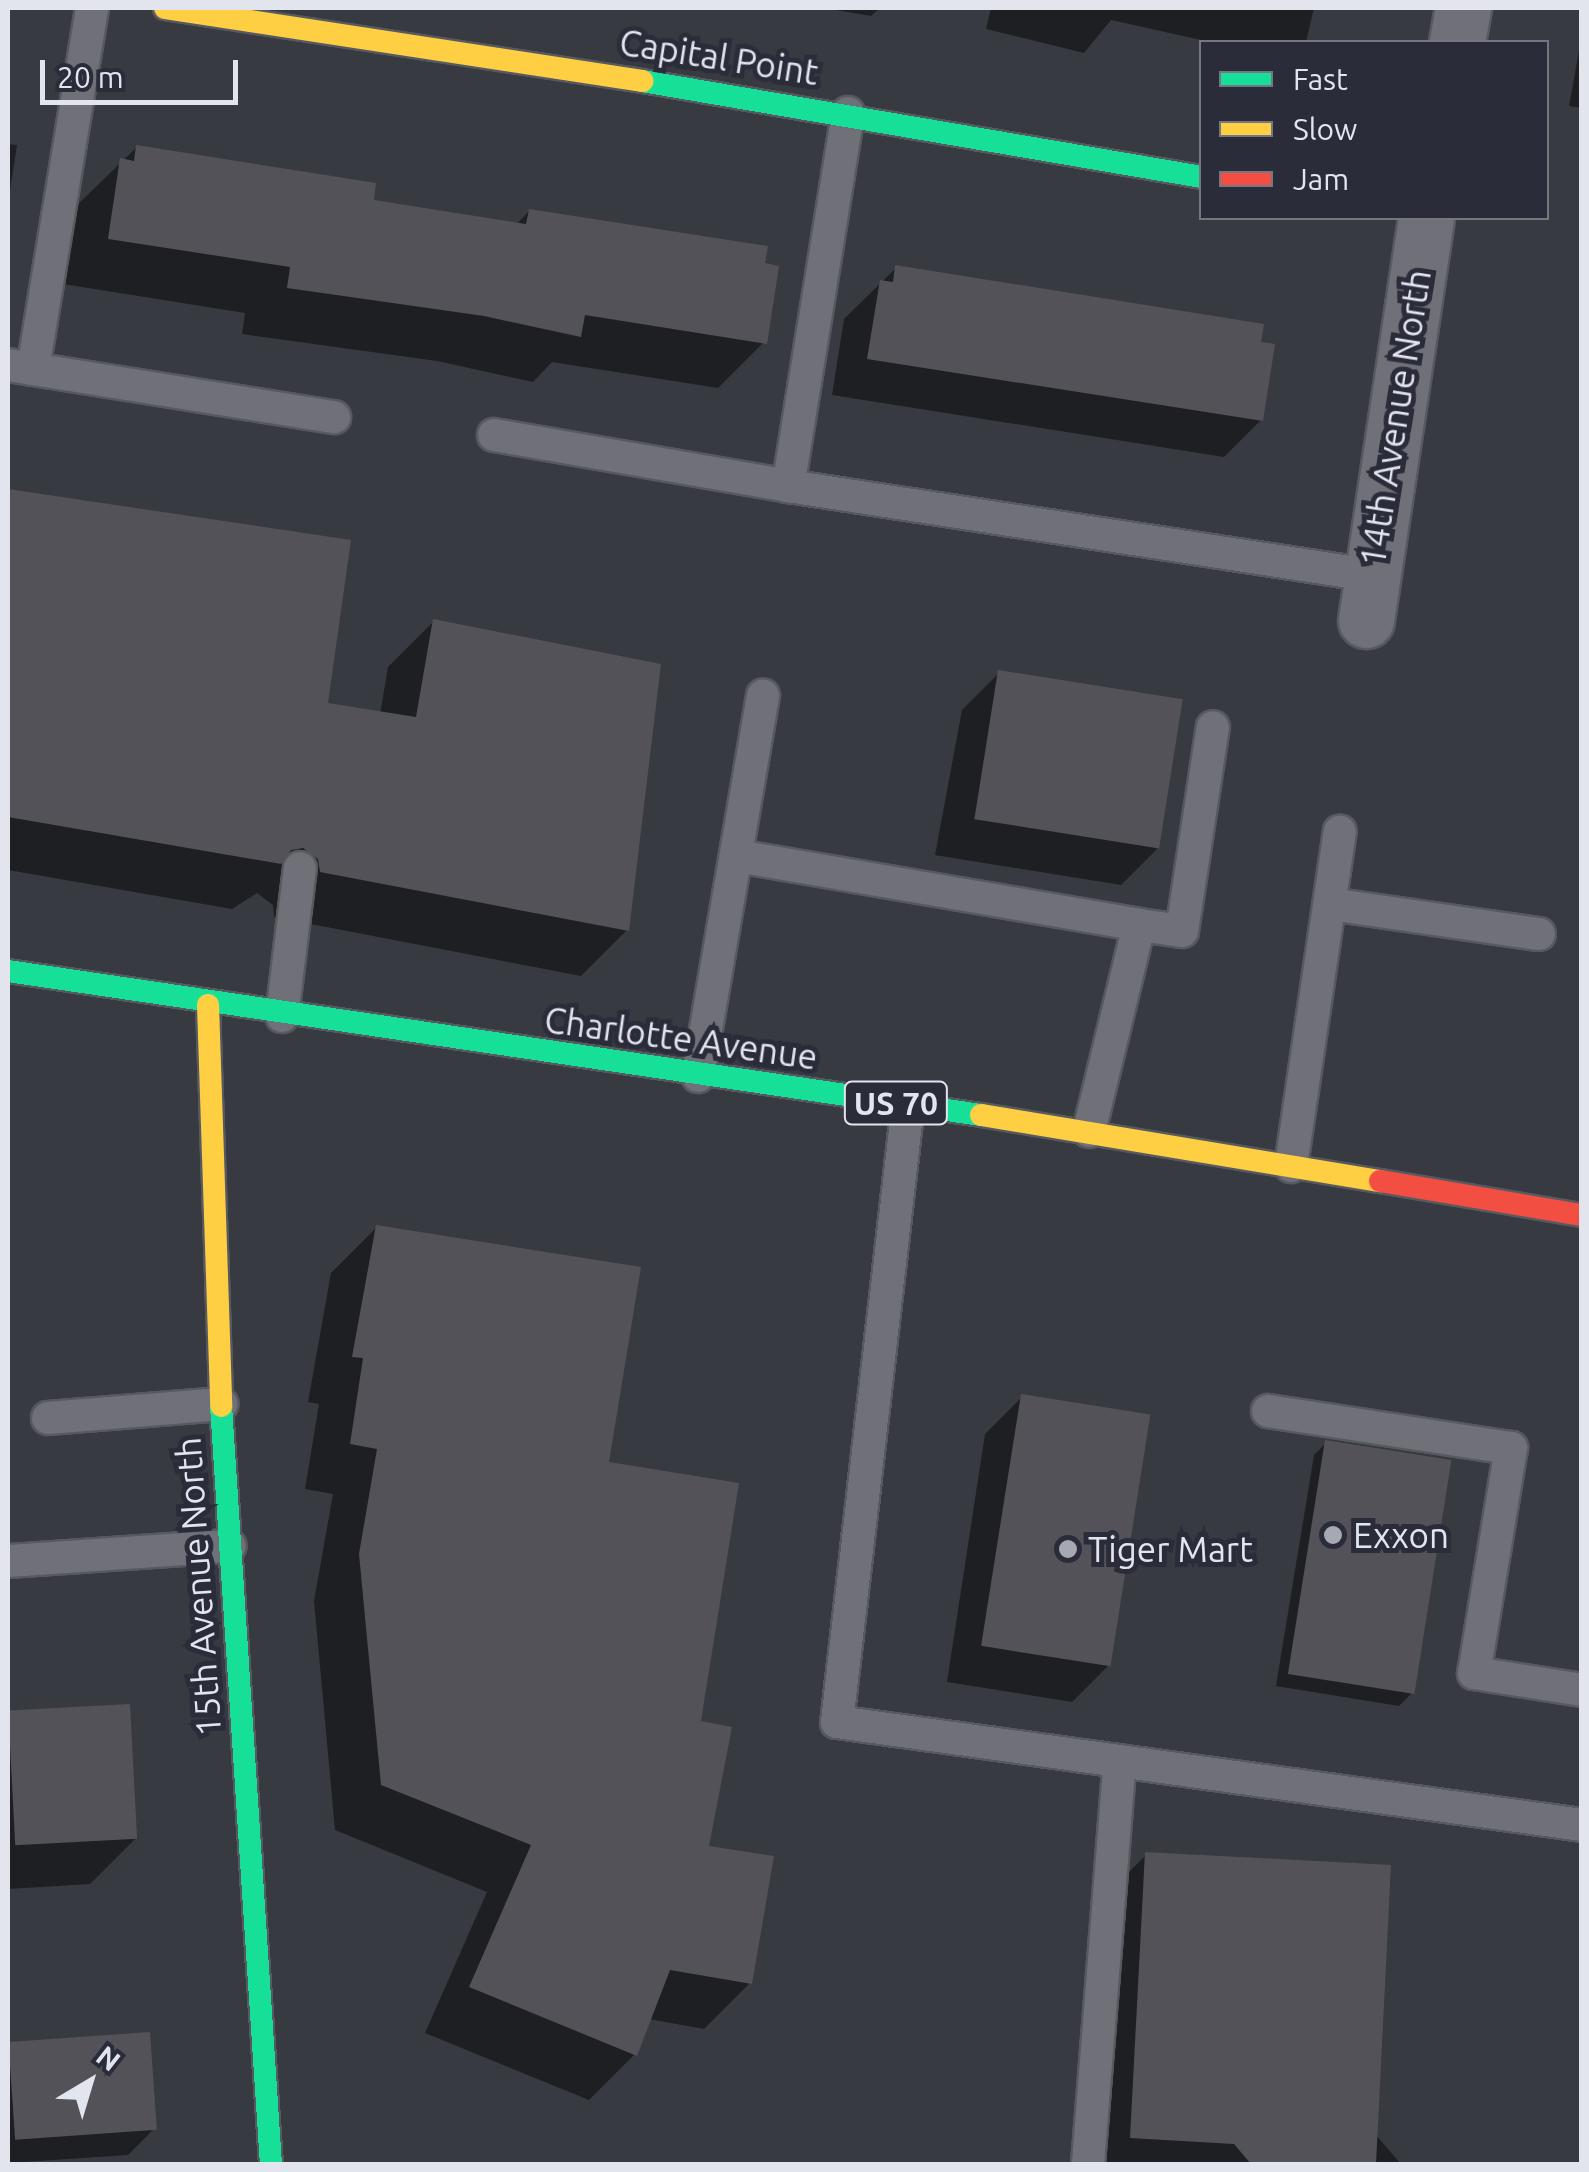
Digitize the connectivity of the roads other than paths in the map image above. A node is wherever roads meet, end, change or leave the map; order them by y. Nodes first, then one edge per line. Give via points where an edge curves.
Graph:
1 (92, 8) edge
2 (165, 8) edge
3 (1463, 8) edge
4 (1456, 40) edge
5 (848, 113) junction
6 (1199, 176) edge
7 (1426, 220) edge
8 (20, 367) edge
9 (334, 416) dead end
10 (494, 435) dead end
11 (788, 486) junction
12 (1368, 597) joint
13 (763, 696) dead end
14 (1213, 727) dead end
15 (1340, 832) dead end
16 (737, 856) junction
17 (300, 868) dead end
18 (1330, 904) junction
19 (1139, 925) junction
20 (1539, 934) dead end
21 (8, 970) edge
22 (208, 1004) junction
23 (282, 1016) junction
24 (698, 1076) junction
25 (908, 1105) junction
26 (1089, 1131) junction
27 (1291, 1166) junction
28 (1582, 1216) edge
29 (221, 1404) junction
30 (1268, 1411) dead end
31 (48, 1418) dead end
32 (229, 1546) junction
33 (8, 1561) edge
34 (1582, 1690) edge
35 (1120, 1761) junction
36 (1582, 1825) edge
37 (271, 2164) edge
38 (1088, 2164) edge

1 - 8 lane
2 - 5 street, Capital Point
3 - 4 street
5 - 6 street, Capital Point
5 - 11 lane
7 - 12 street, 14th Avenue North
8 - 9 lane
10 - 11 lane
11 - 12 lane
13 - 16 lane
14 - 19 lane via 1182,931
15 - 18 lane
16 - 19 lane
16 - 24 lane
17 - 23 lane
18 - 20 lane
18 - 27 lane
19 - 26 lane
21 - 22 street, Charlotte Avenue / US 70
22 - 23 street, Charlotte Avenue / US 70
22 - 29 street, 15th Avenue North
23 - 24 street, Charlotte Avenue / US 70
24 - 25 street, Charlotte Avenue / US 70
25 - 26 street, Charlotte Avenue / US 70
25 - 35 lane via 837,1722
26 - 27 street, Charlotte Avenue / US 70
27 - 28 street, Charlotte Avenue / US 70
29 - 31 lane
29 - 32 street, 15th Avenue North
30 - 34 lane via 1511,1448 1474,1673
32 - 33 lane
32 - 37 street, 15th Avenue North
35 - 36 lane
35 - 38 lane

